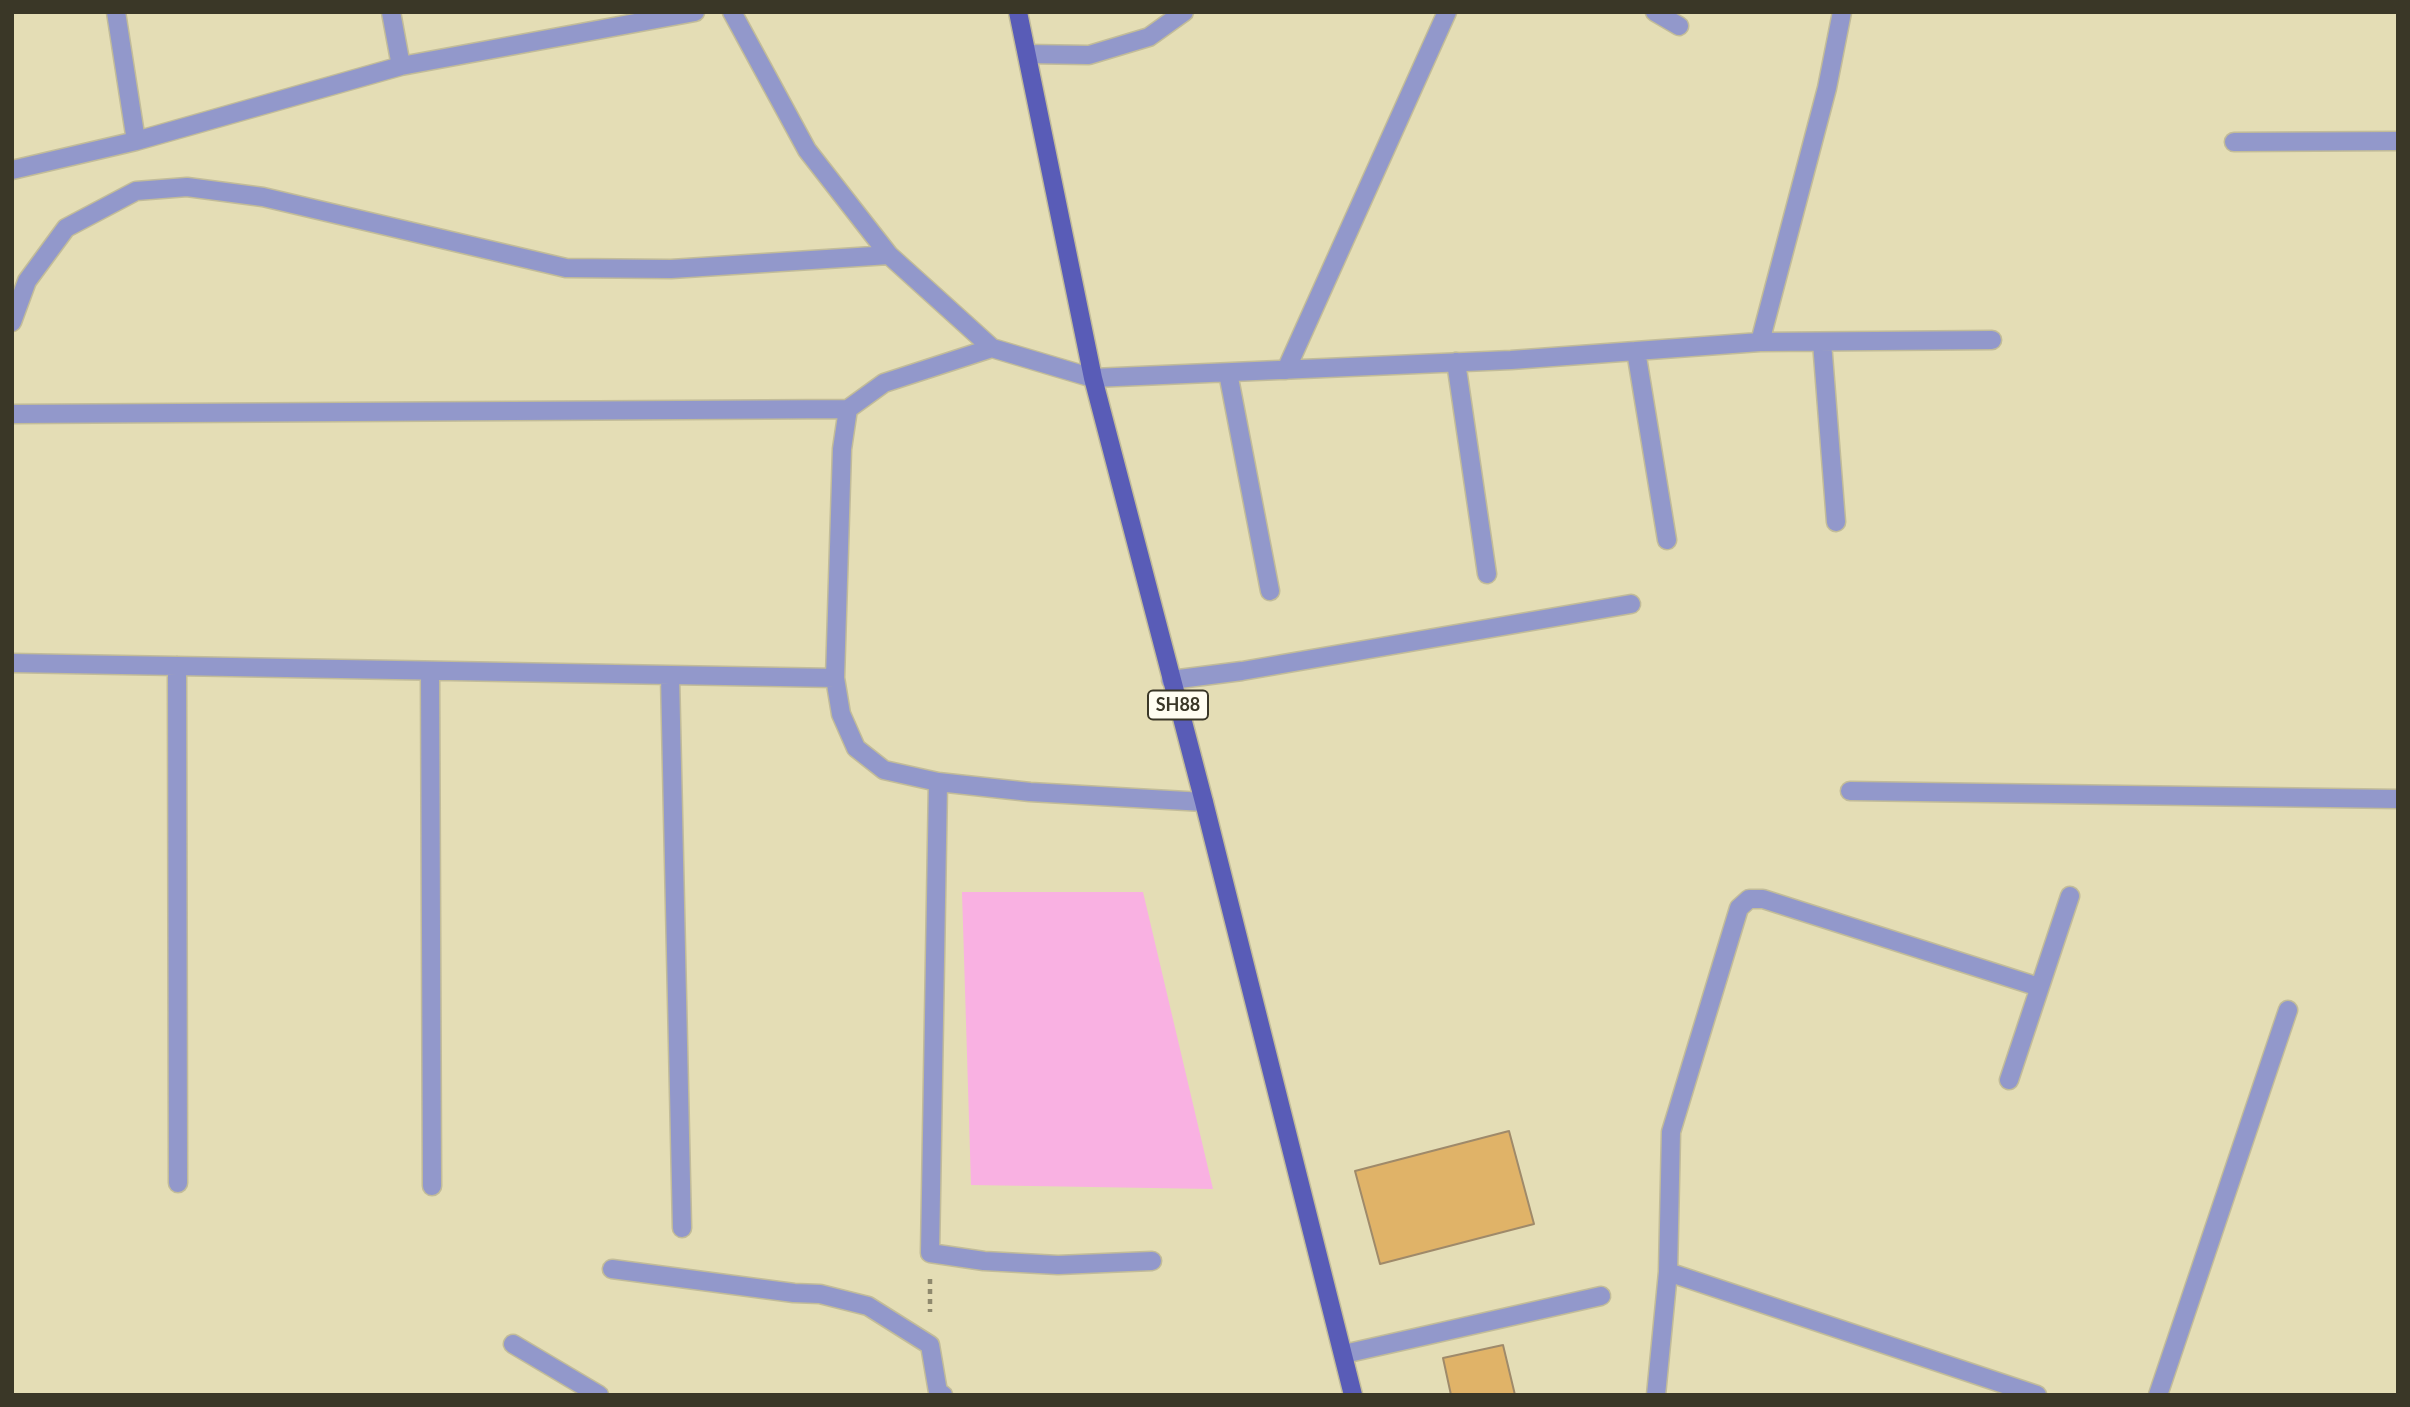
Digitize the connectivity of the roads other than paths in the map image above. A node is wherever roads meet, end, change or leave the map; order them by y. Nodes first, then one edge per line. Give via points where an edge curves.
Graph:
1 (116, 12) edge
2 (391, 12) edge
3 (695, 12) edge
4 (732, 12) edge
5 (1018, 12) edge
6 (1184, 12) edge
7 (1447, 12) edge
8 (1655, 12) edge
9 (1842, 12) edge
10 (1679, 26) dead end
11 (1027, 54) junction
12 (401, 66) junction
13 (136, 141) junction
14 (2398, 141) edge
15 (2234, 142) dead end
16 (12, 170) edge
17 (889, 255) junction
18 (12, 322) edge
19 (1993, 340) dead end
20 (1760, 342) junction
21 (1822, 342) junction
22 (992, 348) junction
23 (1636, 351) junction
24 (1456, 362) junction
25 (1286, 370) junction
26 (1228, 373) junction
27 (1093, 378) junction
28 (848, 409) junction
29 (12, 414) edge
30 (1836, 522) dead end
31 (1667, 540) dead end
32 (1487, 574) dead end
33 (1270, 591) dead end
34 (1631, 604) dead end
35 (12, 663) edge
36 (177, 666) junction
37 (430, 671) junction
38 (670, 676) junction
39 (835, 678) junction
40 (1171, 680) junction
41 (938, 782) junction
42 (1850, 791) dead end
43 (2398, 799) edge
44 (1204, 802) junction
45 (2070, 896) dead end
46 (2039, 987) junction
47 (2288, 1010) dead end
48 (2009, 1080) dead end
49 (178, 1183) dead end
50 (432, 1186) dead end
51 (682, 1228) dead end
52 (1152, 1261) dead end
53 (612, 1269) dead end
54 (1668, 1272) junction
55 (1601, 1296) dead end
56 (513, 1344) dead end
57 (1344, 1354) junction
58 (599, 1395) edge
59 (943, 1395) edge
60 (1353, 1395) edge
61 (1656, 1395) edge
62 (2037, 1395) edge
63 (2158, 1395) edge

1 - 13 street
2 - 12 street
3 - 12 street
4 - 17 street via 807,150
5 - 11 main road, SH88
6 - 11 street via 1149,37 1089,55
7 - 25 street
8 - 10 street
9 - 20 street via 1827,88
11 - 27 main road, SH88
12 - 13 street
13 - 16 street
14 - 15 street
17 - 18 street via 671,269 566,268 262,197 187,187 136,191 66,228 27,281
17 - 22 street
19 - 21 street
20 - 21 street
20 - 23 street
21 - 30 street
22 - 27 street
22 - 28 street via 884,383
23 - 24 street
23 - 31 street
24 - 25 street
24 - 32 street
25 - 26 street
26 - 27 street
26 - 33 street
27 - 40 main road, SH88
28 - 29 street
28 - 39 street via 842,449
34 - 40 street
35 - 36 street
36 - 37 street
36 - 49 street
37 - 38 street
37 - 50 street
38 - 39 street
38 - 51 street
39 - 41 street via 841,714 856,748 884,770
40 - 44 main road, SH88
41 - 44 street
41 - 52 street via 930,1253 1058,1265
42 - 43 street
44 - 57 main road, SH88
45 - 46 street
46 - 48 street
46 - 54 street via 1763,899 1749,899 1739,908 1671,1132
47 - 63 street
53 - 59 street via 820,1294 868,1306 930,1345 938,1392
54 - 61 street
54 - 62 street
55 - 57 street
56 - 58 street
57 - 60 main road, SH88

